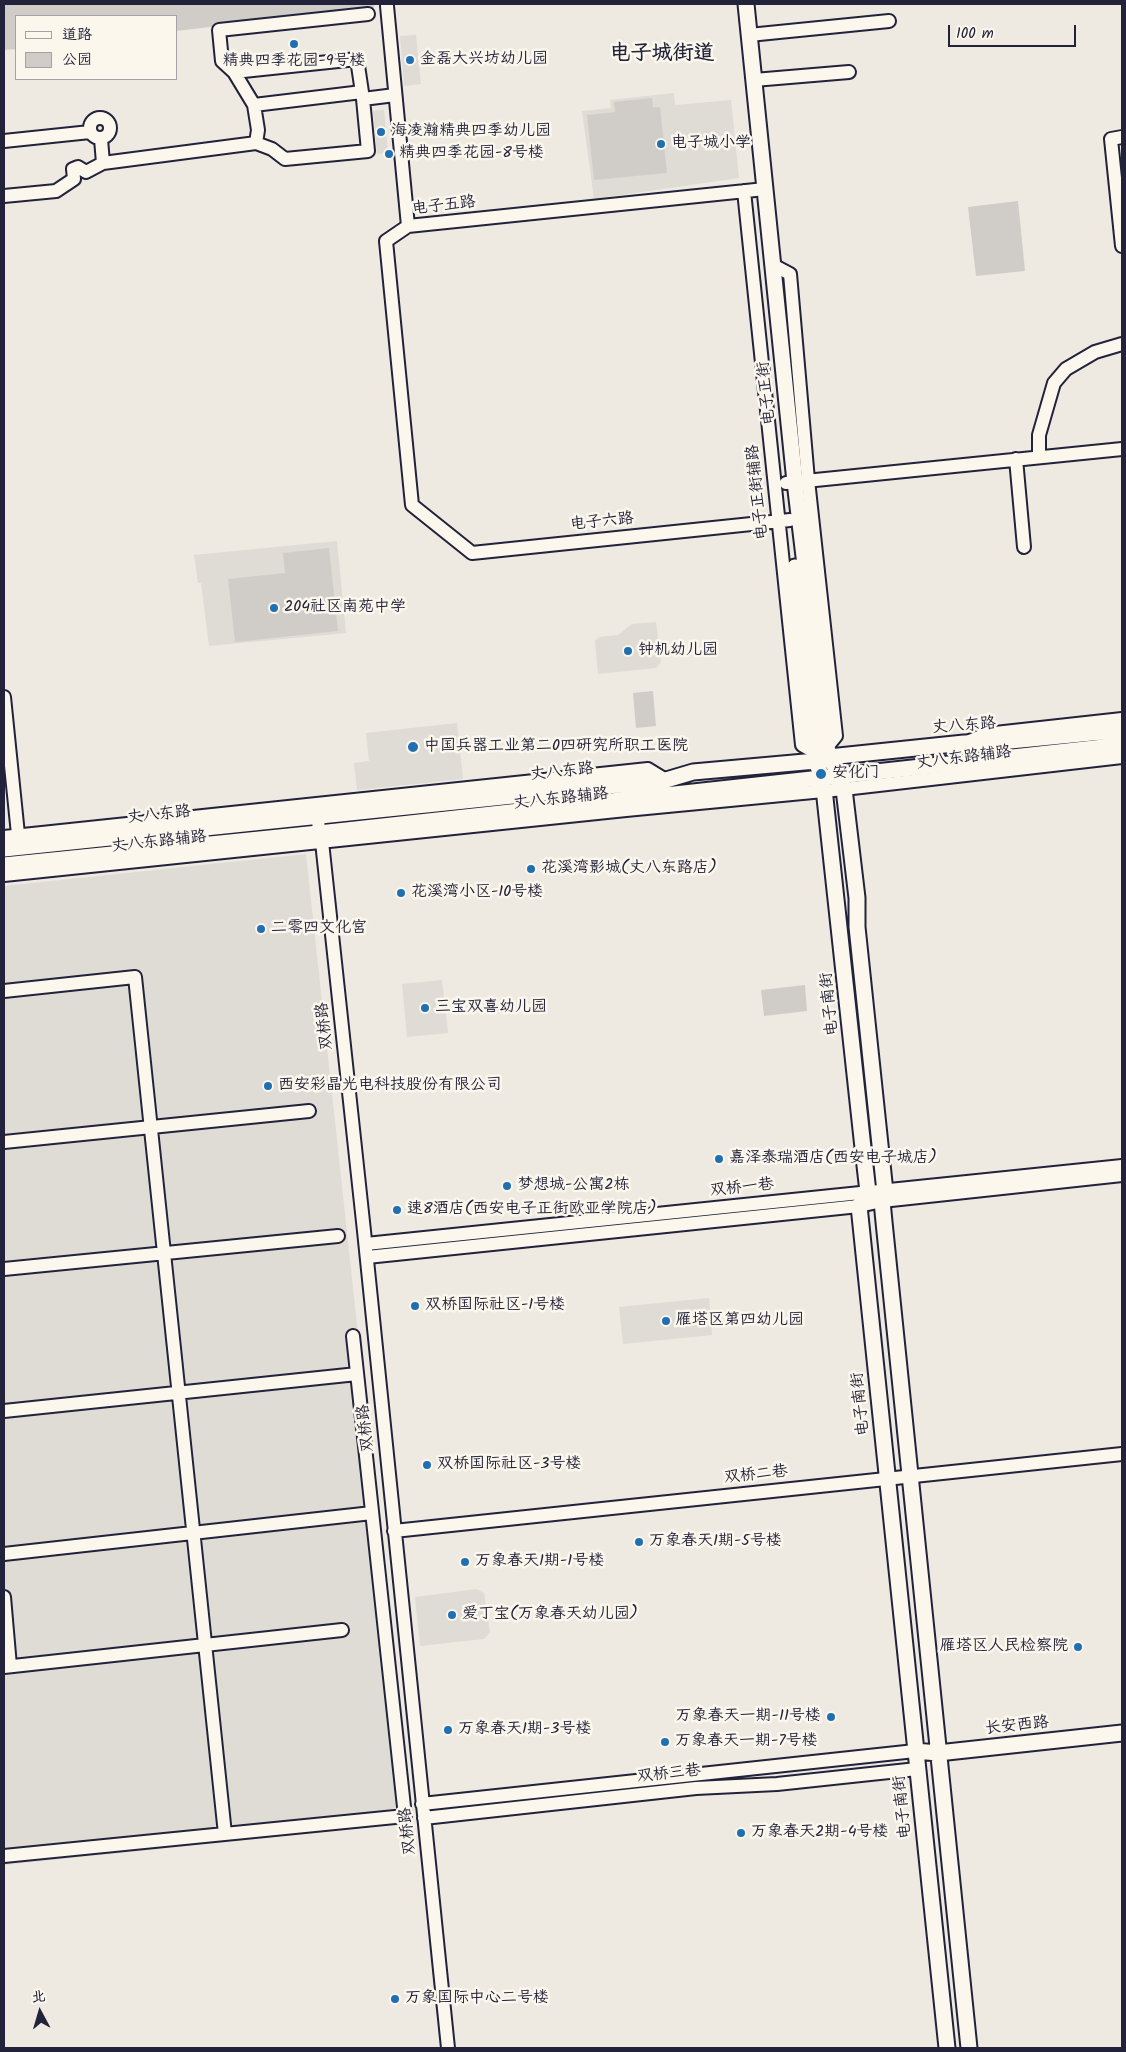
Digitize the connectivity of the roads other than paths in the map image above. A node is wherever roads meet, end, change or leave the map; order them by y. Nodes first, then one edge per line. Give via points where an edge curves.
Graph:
1 (736, 4) edge
2 (746, 4) edge
3 (387, 6) dead end
4 (368, 14) dead end
5 (889, 21) dead end
6 (749, 35) junction
7 (234, 72) junction
8 (849, 72) dead end
9 (754, 80) junction
10 (363, 95) junction
11 (395, 95) junction
12 (254, 105) junction
13 (1122, 137) edge
14 (4, 141) edge
15 (256, 143) junction
16 (103, 163) junction
17 (755, 190) junction
18 (4, 196) edge
19 (408, 226) junction
20 (1122, 246) edge
21 (1122, 344) edge
22 (1122, 449) edge
23 (1039, 457) junction
24 (1016, 459) junction
25 (796, 481) junction
26 (429, 519) joint
27 (784, 521) junction
28 (1024, 547) dead end
29 (4, 697) edge
30 (1122, 719) edge
31 (1122, 730) edge
32 (964, 743) junction
33 (1122, 745) edge
34 (822, 754) junction
35 (1122, 757) edge
36 (842, 783) junction
37 (823, 785) junction
38 (319, 824) junction
39 (4, 838) edge
40 (4, 849) edge
41 (20, 855) junction
42 (4, 865) edge
43 (4, 875) edge
44 (4, 991) edge
45 (309, 1111) dead end
46 (150, 1127) junction
47 (4, 1142) edge
48 (1122, 1166) edge
49 (1122, 1175) edge
50 (868, 1192) junction
51 (884, 1197) junction
52 (859, 1206) junction
53 (338, 1236) dead end
54 (366, 1244) junction
55 (163, 1252) junction
56 (367, 1257) junction
57 (4, 1269) edge
58 (353, 1336) dead end
59 (357, 1374) junction
60 (179, 1392) junction
61 (4, 1411) edge
62 (1122, 1454) edge
63 (910, 1476) junction
64 (887, 1479) junction
65 (372, 1513) junction
66 (394, 1531) junction
67 (194, 1534) junction
68 (4, 1554) edge
69 (4, 1597) edge
70 (342, 1630) dead end
71 (205, 1644) junction
72 (7, 1666) edge
73 (1122, 1733) edge
74 (1122, 1742) edge
75 (915, 1750) junction
76 (938, 1757) junction
77 (917, 1769) junction
78 (422, 1804) junction
79 (424, 1818) junction
80 (225, 1834) junction
81 (4, 1856) edge
82 (448, 2048) edge
83 (947, 2048) edge
84 (969, 2048) edge

1 - 17 main road, 电子正街
2 - 6 main road, 电子正街
3 - 11 street
4 - 7 street via 220,30 222,61
5 - 6 street
6 - 9 main road, 电子正街
7 - 10 street via 357,58
7 - 12 street
8 - 9 street
9 - 17 main road, 电子正街
10 - 11 street
10 - 12 street
10 - 15 street via 368,151 285,159
11 - 19 street
12 - 15 street via 258,130
13 - 20 street via 1111,139
14 - 16 street via 95,135
15 - 16 street
16 - 18 street via 86,172 78,167 74,169 74,179 56,191
17 - 19 street, 电子五路
17 - 25 main road, 电子正街
17 - 25 main road, 电子正街 via 773,264
17 - 27 street, 电子正街辅路
19 - 26 street, 电子五路 via 386,241 412,505
21 - 23 street via 1094,352 1066,370 1054,383 1041,427
22 - 23 street
23 - 24 street
24 - 25 street
24 - 28 street
25 - 27 main road, 电子正街
25 - 34 main road, 电子正街
26 - 27 street, 电子六路 via 472,553
27 - 34 main road, 电子正街
29 - 41 street
30 - 32 street, 丈八东路辅路 via 986,734
31 - 32 main road, 丈八东路
32 - 34 main road, 丈八东路
33 - 36 main road, 丈八东路
34 - 36 main road, 电子正街
34 - 37 main road, 电子南街
34 - 38 main road, 丈八东路 via 693,772 666,780 586,782
35 - 36 street, 丈八东路辅路
36 - 37 main road, 丈八东路
36 - 51 main road, 电子南街 via 857,898 857,927
37 - 38 main road, 丈八东路
37 - 50 main road, 电子南街
38 - 41 main road, 丈八东路
38 - 41 street, 丈八东路辅路
38 - 54 street, 双桥路
39 - 41 street, 丈八东路辅路
40 - 41 main road, 丈八东路
41 - 42 main road, 丈八东路
41 - 43 street, 丈八东路辅路
44 - 46 street via 134,978
45 - 46 street
46 - 47 street
46 - 55 street
48 - 51 street, 双桥一巷
49 - 51 street, 双桥一巷
50 - 51 street, 双桥一巷
50 - 52 main road
50 - 54 street, 双桥一巷
51 - 52 street, 双桥一巷
51 - 63 main road, 电子南街
52 - 56 street, 双桥一巷
52 - 64 main road, 电子南街
53 - 55 street
54 - 56 street, 双桥路
55 - 57 street
55 - 60 street
56 - 66 street, 双桥路
58 - 59 street
59 - 60 street
59 - 65 street
60 - 61 street
60 - 67 street
62 - 63 street, 双桥二巷
63 - 64 street, 双桥二巷
63 - 76 main road, 电子南街
64 - 66 street, 双桥二巷
64 - 75 main road, 电子南街
65 - 67 street
65 - 80 street via 405,1816
66 - 78 street, 双桥路
67 - 68 street
67 - 71 street
69 - 72 street
70 - 71 street
71 - 72 street
71 - 80 street
73 - 76 main road, 长安西路
74 - 76 main road, 长安西路
75 - 76 main road, 长安西路
75 - 77 main road, 电子南街
75 - 78 street, 双桥三巷
76 - 77 main road, 长安西路
76 - 84 main road, 电子南街
77 - 79 street, 双桥三巷 via 777,1784 696,1788
77 - 83 main road, 电子南街
78 - 79 street, 双桥路
79 - 82 street, 双桥路
80 - 81 street

